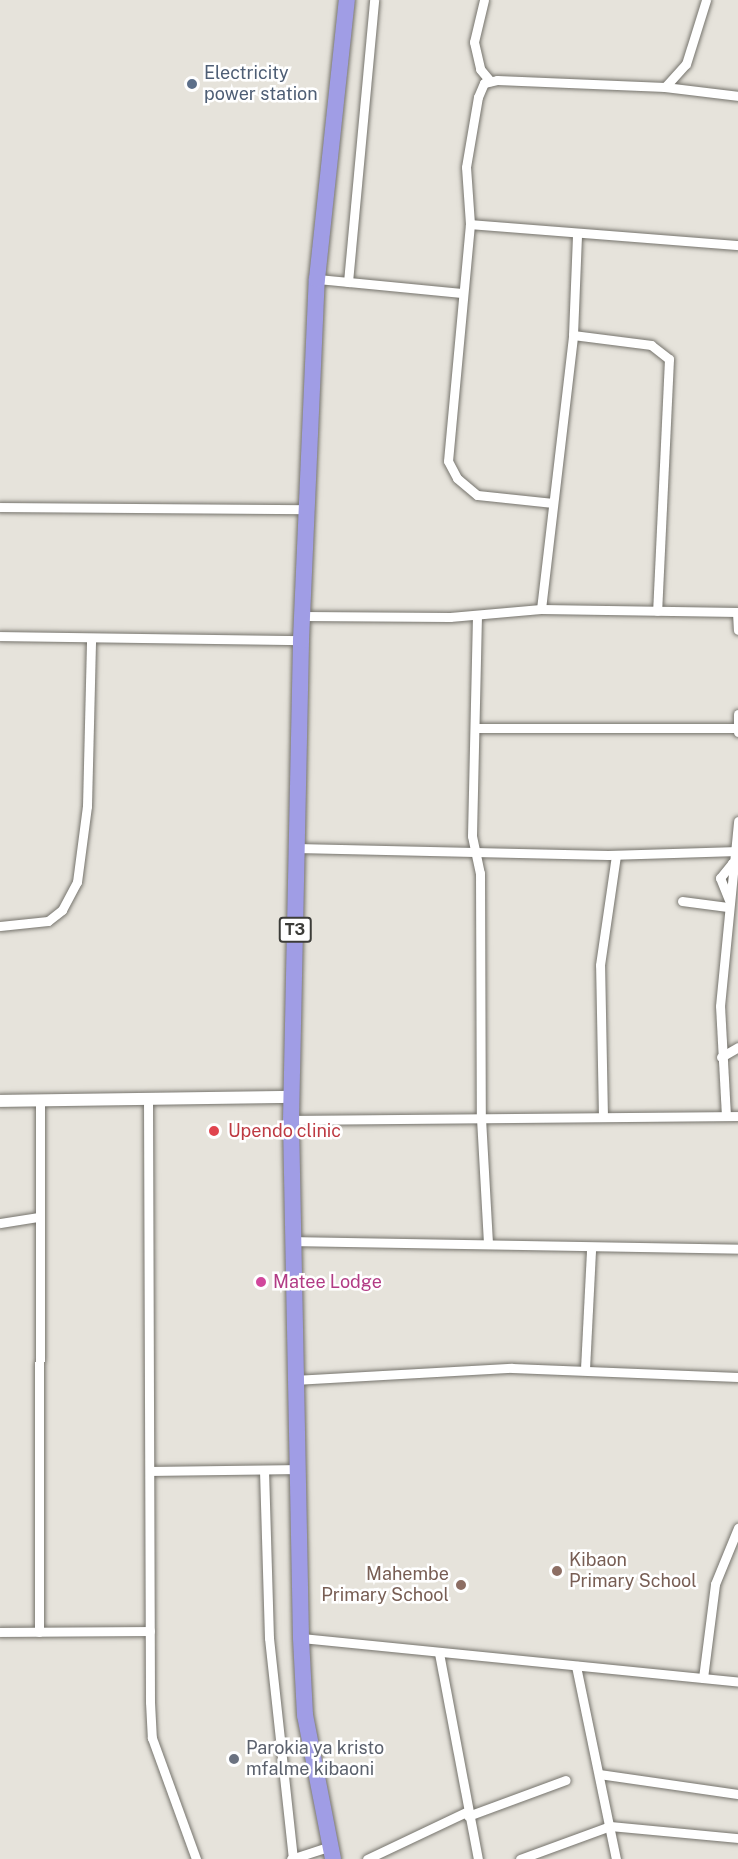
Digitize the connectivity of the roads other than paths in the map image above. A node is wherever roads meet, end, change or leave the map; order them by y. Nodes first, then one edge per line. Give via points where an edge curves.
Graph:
1 (347, 0) edge
2 (374, 0) edge
3 (484, 0) edge
4 (706, 0) edge
5 (490, 81) junction
6 (665, 87) junction
7 (738, 96) edge
8 (470, 224) junction
9 (577, 234) junction
10 (738, 245) edge
11 (318, 279) junction
12 (348, 282) junction
13 (462, 293) junction
14 (573, 335) junction
15 (553, 503) junction
16 (0, 507) edge
17 (306, 509) junction
18 (541, 609) junction
19 (657, 611) junction
20 (737, 612) edge
21 (477, 615) junction
22 (302, 616) junction
23 (738, 630) edge
24 (0, 636) edge
25 (91, 639) junction
26 (300, 640) junction
27 (738, 714) edge
28 (475, 728) junction
29 (738, 729) edge
30 (738, 821) edge
31 (296, 848) junction
32 (736, 851) edge
33 (474, 852) junction
34 (616, 855) junction
35 (735, 865) edge
36 (681, 901) dead end
37 (728, 903) junction
38 (0, 926) edge
39 (738, 1047) edge
40 (722, 1057) junction
41 (292, 1097) junction
42 (148, 1098) junction
43 (40, 1100) junction
44 (0, 1101) edge
45 (726, 1116) junction
46 (738, 1116) edge
47 (603, 1117) junction
48 (481, 1118) junction
49 (291, 1120) junction
50 (38, 1216) junction
51 (0, 1223) edge
52 (292, 1241) junction
53 (488, 1243) junction
54 (591, 1249) junction
55 (738, 1249) edge
56 (585, 1369) junction
57 (738, 1377) edge
58 (294, 1380) junction
59 (298, 1469) junction
60 (264, 1470) junction
61 (152, 1471) junction
62 (738, 1528) edge
63 (150, 1631) junction
64 (0, 1632) edge
65 (39, 1632) junction
66 (301, 1638) junction
67 (439, 1653) junction
68 (576, 1666) junction
69 (703, 1678) junction
70 (738, 1682) edge
71 (600, 1774) junction
72 (566, 1780) dead end
73 (738, 1794) edge
74 (467, 1814) junction
75 (610, 1826) junction
76 (738, 1838) edge
77 (331, 1853) edge
78 (292, 1858) edge
79 (196, 1859) edge
80 (368, 1859) edge
81 (478, 1859) edge
82 (520, 1859) edge
83 (616, 1859) edge

1 - 11 highway, T3
2 - 12 street
3 - 5 street via 474,42 480,69
4 - 6 street via 686,64
5 - 6 street
5 - 8 street via 481,88 470,146
6 - 7 street
8 - 9 street
8 - 13 street
9 - 10 street
9 - 14 street
11 - 12 street
11 - 17 highway, T3
12 - 13 street
13 - 15 street via 446,447 451,469 477,495
14 - 15 street
14 - 19 street via 651,345 669,359
15 - 18 street
16 - 17 street
17 - 22 highway, T3
18 - 19 street
18 - 21 street
19 - 20 street
20 - 23 street
21 - 22 street
21 - 28 street
22 - 26 highway, T3
24 - 25 street
25 - 26 street
25 - 38 street via 87,806 77,882 62,910 48,921
26 - 31 highway, T3
27 - 29 street
28 - 29 street
28 - 33 street
30 - 32 street
31 - 33 street
31 - 41 highway, T3
32 - 34 street
32 - 35 street
33 - 34 street
33 - 48 street via 480,873
34 - 47 street via 600,965
35 - 37 street
36 - 37 street
37 - 40 street
39 - 40 street
40 - 45 street
41 - 42 street
41 - 49 highway, T3
42 - 43 street
42 - 61 street
43 - 44 street
43 - 50 street
45 - 46 street
45 - 47 street
47 - 48 street
48 - 49 street
48 - 53 street
49 - 52 highway, T3
50 - 51 street
50 - 65 street
52 - 53 street
52 - 58 highway, T3
53 - 54 street
54 - 55 street
54 - 56 street
56 - 57 street
56 - 58 street
58 - 59 highway, T3
59 - 60 street
59 - 66 highway, T3
60 - 61 street
60 - 78 street via 269,1638
61 - 63 street
62 - 69 street via 714,1584
63 - 65 street
63 - 79 street via 152,1738
64 - 65 street
66 - 67 street
66 - 77 highway, T3 via 305,1715
67 - 68 street
67 - 74 street
68 - 69 street
68 - 71 street
69 - 70 street
71 - 73 street
71 - 75 street
72 - 74 street
74 - 80 street
74 - 81 street
75 - 76 street
75 - 82 street
75 - 83 street
77 - 78 street

